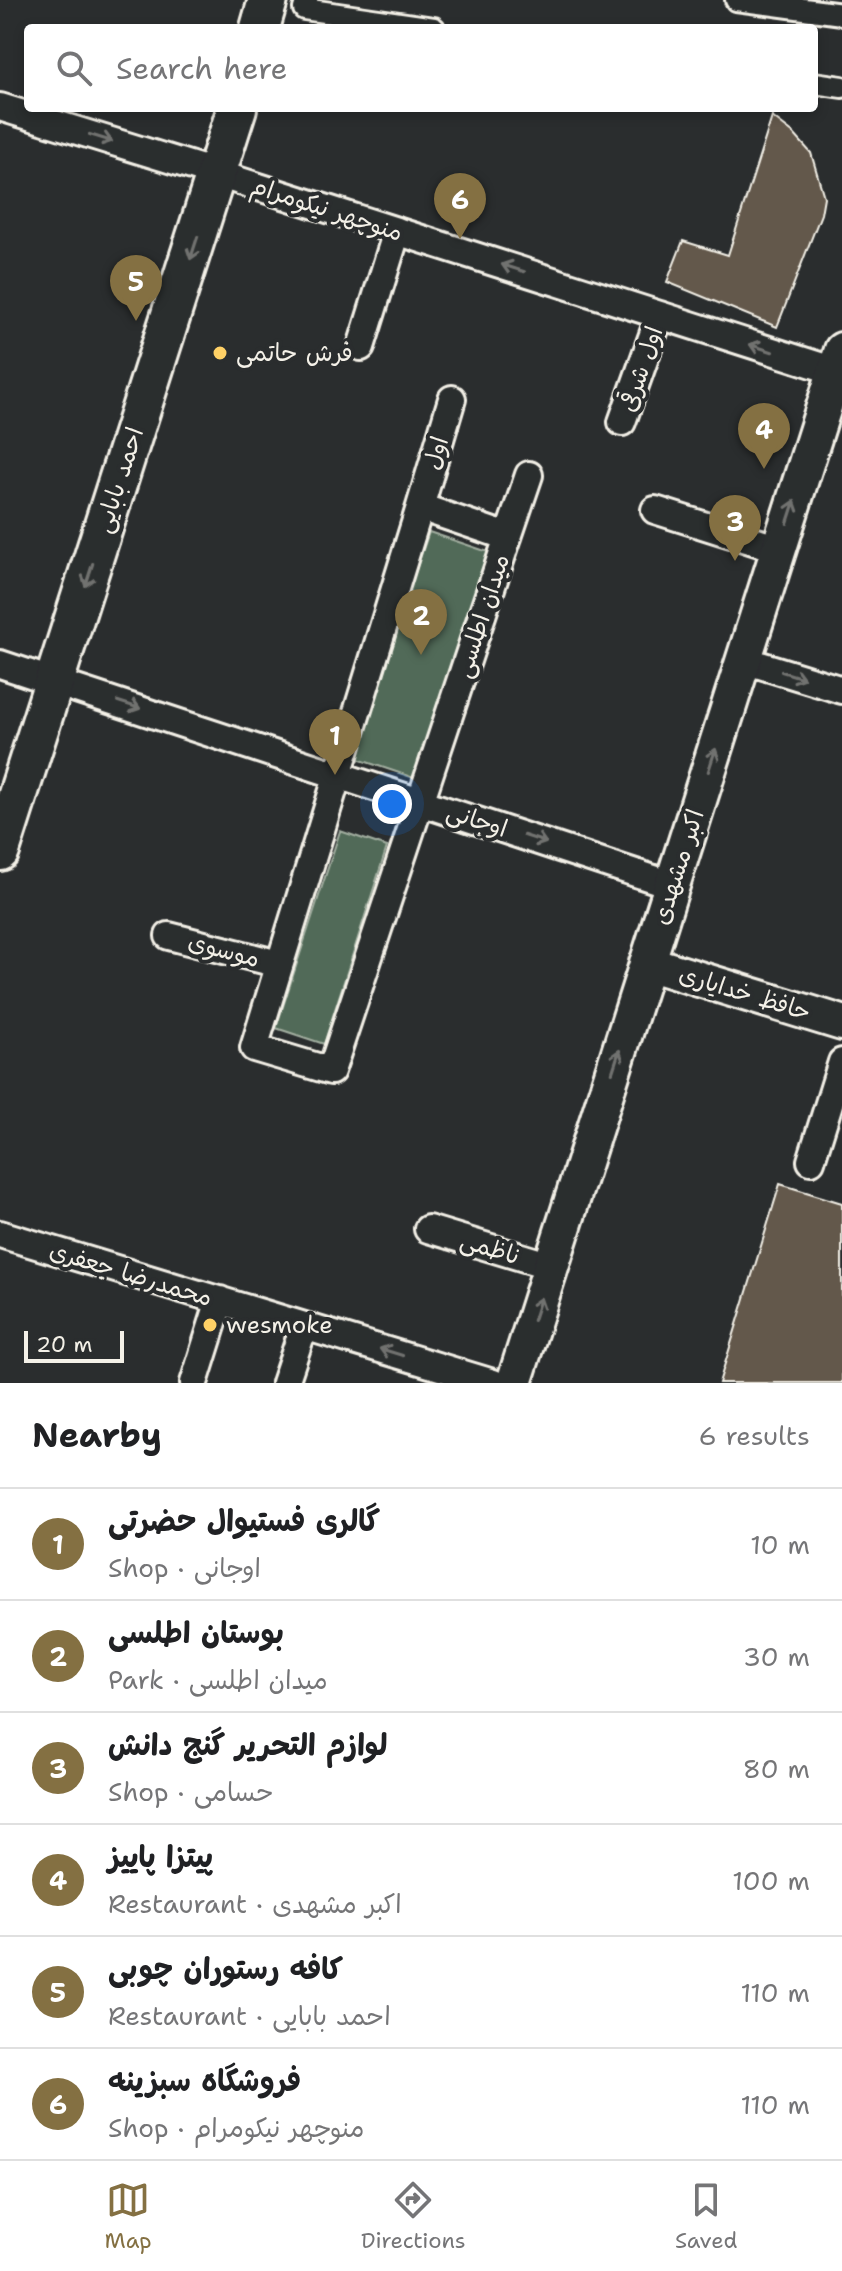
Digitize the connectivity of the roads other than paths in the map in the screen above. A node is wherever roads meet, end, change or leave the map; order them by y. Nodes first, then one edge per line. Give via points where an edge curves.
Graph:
1 (268, 0) edge
2 (307, 0) edge
3 (736, 0) edge
4 (842, 14) edge
5 (261, 24) edge
6 (407, 24) edge
7 (818, 84) edge
8 (842, 87) edge
9 (0, 107) edge
10 (236, 112) edge
11 (218, 174) junction
12 (397, 231) junction
13 (660, 315) junction
14 (361, 347) dead end
15 (840, 365) edge
16 (452, 399) dead end
17 (622, 422) dead end
18 (529, 475) dead end
19 (420, 507) junction
20 (655, 510) dead end
21 (508, 537) junction
22 (779, 549) junction
23 (744, 660) junction
24 (0, 664) edge
25 (55, 681) junction
26 (842, 690) edge
27 (338, 775) junction
28 (420, 801) junction
29 (0, 851) edge
30 (672, 885) junction
31 (169, 936) dead end
32 (647, 963) junction
33 (279, 964) junction
34 (842, 1023) edge
35 (842, 1062) edge
36 (811, 1161) dead end
37 (428, 1229) dead end
38 (0, 1234) edge
39 (551, 1266) junction
40 (220, 1300) junction
41 (304, 1326) junction
42 (194, 1383) edge
43 (285, 1383) edge
44 (493, 1383) edge
45 (514, 1383) edge

1 - 5 main road
2 - 6 street via 304,9
3 - 4 street
7 - 8 street
9 -> 11 street, منوچهر نیکومرام
10 - 11 main road, احمد بابایی
11 - 12 street, منوچهر نیکومرام
11 -> 25 main road, احمد بابایی
13 -> 12 street, منوچهر نیکومرام
12 - 14 street
15 -> 13 street, منوچهر نیکومرام
13 - 17 street, اول شرقی
22 -> 15 street, اکبر مشهدی
16 - 19 street, اول
18 - 21 street
19 - 21 street, میدان اطلسی
19 - 27 street
20 - 22 street
21 - 28 street, میدان اطلسی
22 - 23 street, اکبر مشهدی
23 -> 26 street
30 -> 23 street, اکبر مشهدی
24 - 25 street, اوجانی
25 -> 27 street, اوجانی
25 - 29 main road, احمد بابایی
27 - 28 street, اوجانی
27 - 33 street
28 -> 30 street, اوجانی
28 - 33 street, میدان اطلسی via 331,1071 254,1048
30 - 32 street, اکبر مشهدی
31 - 33 street, موسوی
32 - 34 street, حافظ خدایاری
39 -> 32 street, اکبر مشهدی
35 - 36 street
37 - 39 street, ناظمی
38 - 40 street, محمدرضا جعفری
45 -> 39 street, اکبر مشهدی
40 - 41 street, محمدرضا جعفری
40 - 42 street
41 - 43 street
44 -> 41 street, محمدرضا جعفری

